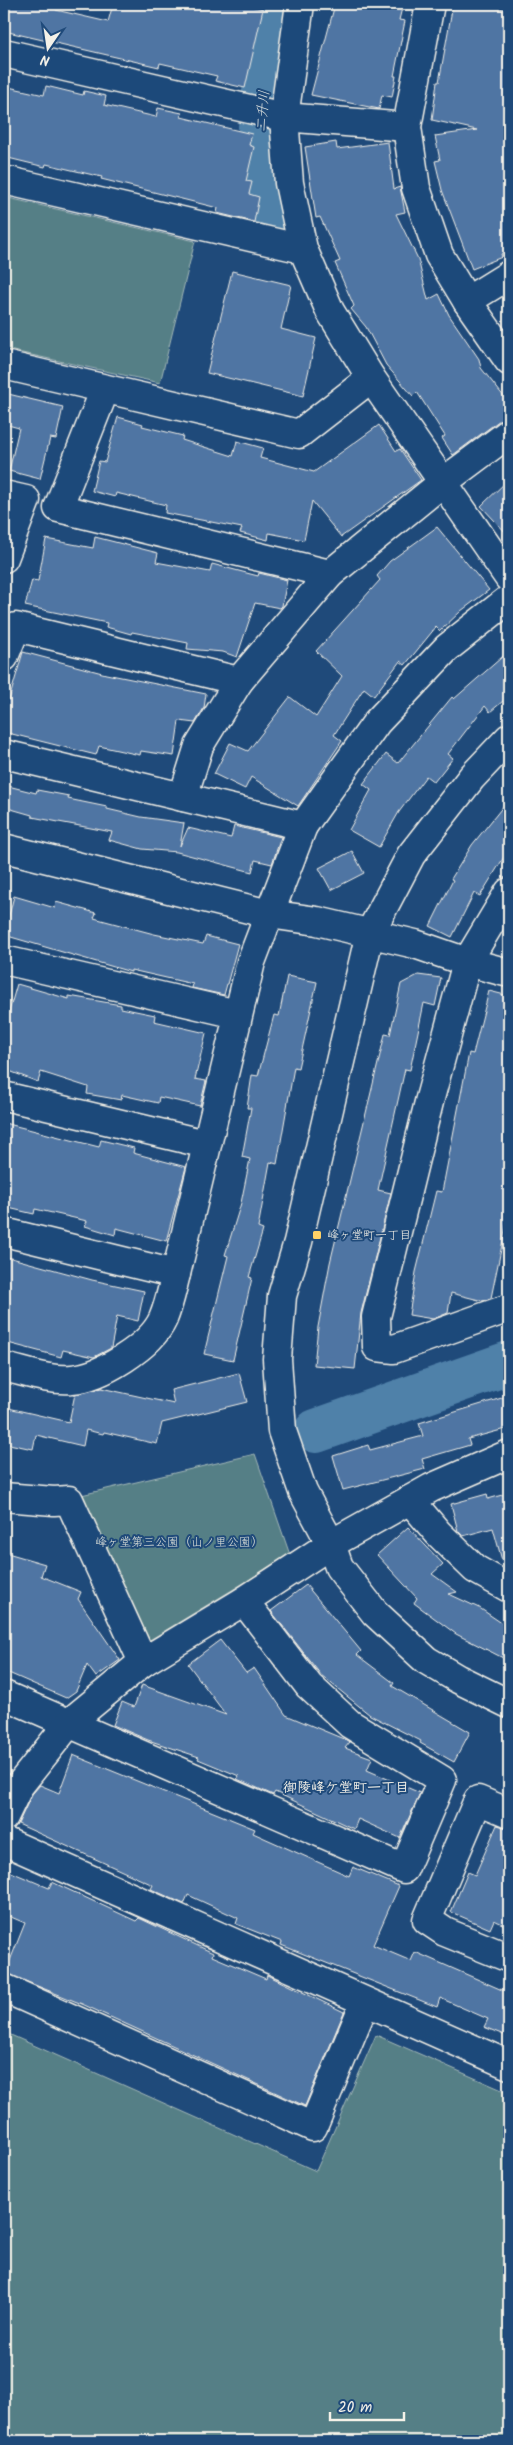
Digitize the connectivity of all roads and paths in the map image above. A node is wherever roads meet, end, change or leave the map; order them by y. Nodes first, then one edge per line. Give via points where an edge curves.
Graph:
1 (300, 4) edge
2 (430, 4) edge
3 (4, 53) edge
4 (284, 117) junction
5 (407, 127) junction
6 (4, 180) edge
7 (303, 249) junction
8 (509, 275) edge
9 (467, 301) junction
10 (509, 361) edge
11 (4, 365) edge
12 (371, 378) junction
13 (105, 389) junction
14 (509, 433) edge
15 (442, 483) junction
16 (4, 495) edge
17 (4, 558) edge
18 (330, 574) junction
19 (509, 578) edge
20 (509, 599) edge
21 (4, 657) edge
22 (239, 681) junction
23 (509, 738) edge
24 (4, 754) edge
25 (182, 797) junction
26 (303, 826) junction
27 (4, 848) edge
28 (509, 892) edge
29 (269, 914) junction
30 (370, 933) junction
31 (4, 960) edge
32 (467, 962) junction
33 (509, 973) edge
34 (237, 1014) junction
35 (4, 1096) edge
36 (206, 1144) junction
37 (4, 1232) edge
38 (176, 1274) junction
39 (509, 1308) edge
40 (4, 1367) edge
41 (509, 1454) edge
42 (4, 1497) edge
43 (410, 1500) junction
44 (331, 1544) junction
45 (509, 1588) edge
46 (244, 1602) junction
47 (143, 1662) junction
48 (4, 1695) edge
49 (509, 1704) edge
50 (69, 1723) junction
51 (509, 1813) edge
52 (4, 1817) edge
53 (4, 1841) edge
54 (509, 1958) edge
55 (4, 1988) edge
56 (365, 2002) junction
57 (509, 2065) edge

1 - 4 street
2 - 5 street
3 - 4 street
4 - 5 street
4 - 7 street via 289,183
5 - 9 street via 419,196 439,254
6 - 7 street
7 - 12 street via 330,311
8 - 9 street
9 - 10 street
11 - 13 street
12 - 13 street via 299,434
12 - 15 street
13 - 18 street via 58,508
14 - 15 street
15 - 18 street
15 - 19 street
16 - 17 street via 26,500
18 - 22 street
20 - 26 street via 447,648 377,722
21 - 22 street via 16,627
22 - 25 street via 199,746
23 - 30 street via 472,777 411,855
24 - 25 street
25 - 26 street
26 - 29 street
27 - 29 street
28 - 32 street
29 - 30 street
29 - 34 street via 251,962
30 - 32 street
30 - 44 street via 298,1242 282,1296 277,1358 282,1431 303,1492
31 - 34 street
32 - 33 street
32 - 39 street via 376,1317 377,1347 394,1349
34 - 36 street
35 - 36 street
36 - 38 street
37 - 38 street
38 - 40 street via 162,1320 139,1348 116,1365 74,1379 51,1378
41 - 43 street
42 - 47 street via 54,1502 68,1500
43 - 44 street
43 - 45 street via 475,1569
44 - 46 street
44 - 49 street via 339,1567 375,1613 421,1654 458,1678
46 - 47 street
46 - 50 street via 309,1686 350,1724 442,1780 404,1869
47 - 50 street
48 - 50 street
50 - 52 street via 19,1786
51 - 54 street via 478,1800 427,1920 445,1932
53 - 56 street
55 - 56 street via 313,2127
56 - 57 street

